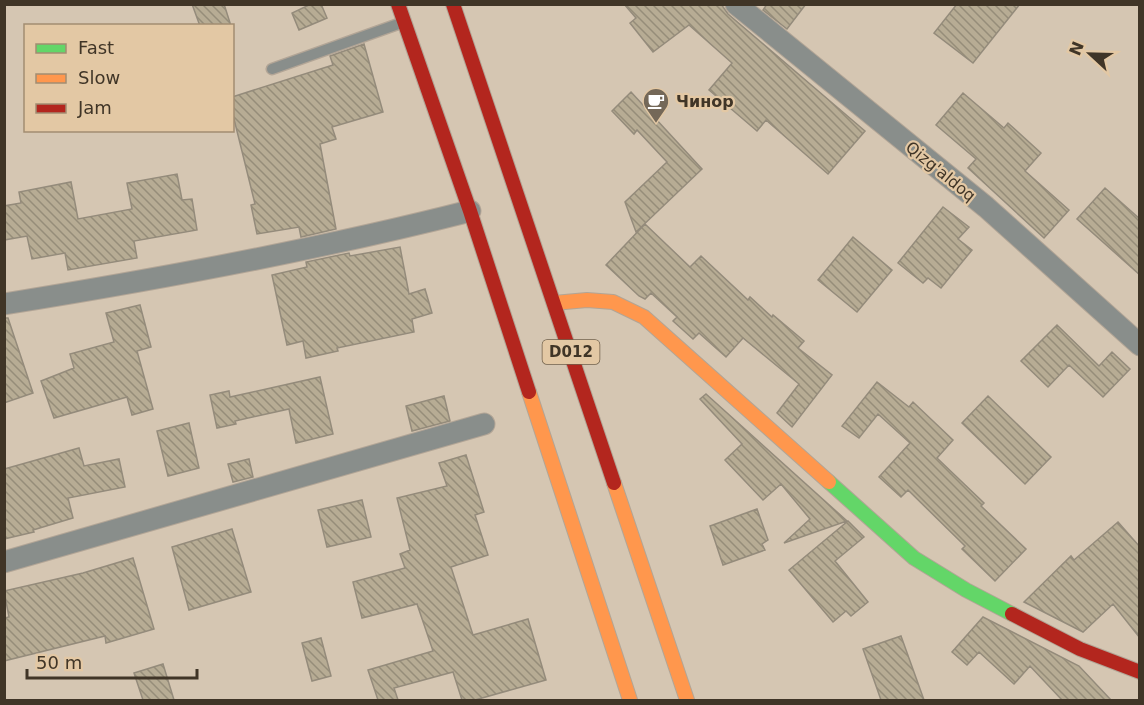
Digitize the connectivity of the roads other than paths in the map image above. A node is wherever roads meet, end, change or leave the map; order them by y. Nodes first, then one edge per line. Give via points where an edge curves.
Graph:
1 (398, 4) edge
2 (453, 4) edge
3 (736, 4) edge
4 (404, 22) junction
5 (272, 69) dead end
6 (470, 211) junction
7 (554, 303) junction
8 (4, 304) edge
9 (1140, 345) edge
10 (484, 424) dead end
11 (622, 506) junction
12 (615, 520) dead end
13 (572, 525) junction
14 (587, 531) dead end
15 (4, 562) edge
16 (1140, 672) edge
17 (630, 700) edge
18 (687, 700) edge

1 - 4 main road, D012
2 - 7 main road, D012
3 - 9 street, Qizg'aldoq via 986,207
4 - 5 lane
4 - 6 main road, D012
6 - 8 street via 135,283
6 - 13 main road, D012
7 - 11 main road, D012
7 - 16 main road via 613,302 644,317 914,558 966,590 1080,649
10 - 15 street
11 - 12 main road
11 - 18 main road, D012
13 - 14 main road
13 - 17 main road, D012

